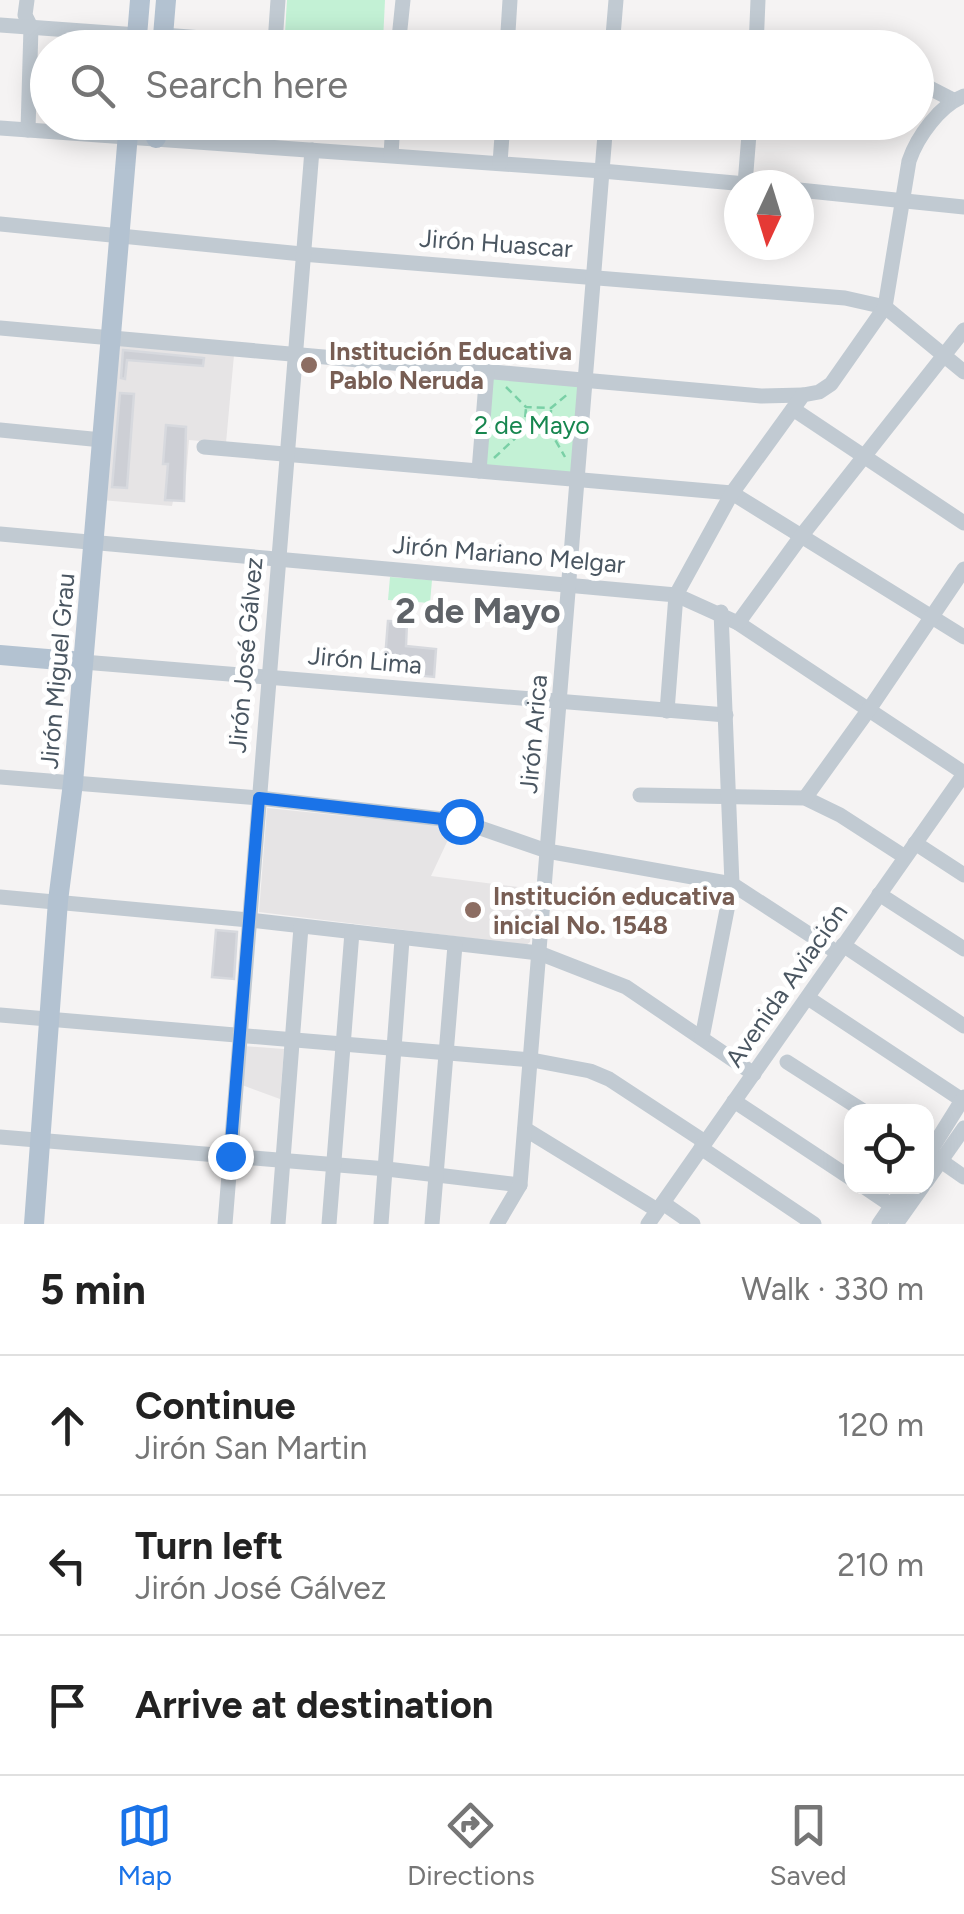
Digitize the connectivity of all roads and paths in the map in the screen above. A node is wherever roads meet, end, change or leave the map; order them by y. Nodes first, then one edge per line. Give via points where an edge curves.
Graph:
1 (27, 0) edge
2 (140, 0) edge
3 (166, 0) edge
4 (278, 0) edge
5 (402, 0) edge
6 (510, 0) edge
7 (616, 0) edge
8 (758, 0) edge
9 (0, 26) edge
10 (31, 28) junction
11 (47, 30) edge
12 (138, 30) edge
13 (164, 30) edge
14 (276, 30) edge
15 (400, 30) edge
16 (509, 30) edge
17 (614, 30) edge
18 (757, 30) edge
19 (30, 62) edge
20 (934, 89) edge
21 (959, 98) edge
22 (934, 124) edge
23 (0, 128) edge
24 (28, 130) joint
25 (127, 140) edge
26 (234, 140) edge
27 (392, 140) edge
28 (502, 140) edge
29 (604, 140) edge
30 (750, 140) edge
31 (918, 140) edge
32 (312, 150) junction
33 (391, 155) junction
34 (500, 164) junction
35 (602, 170) junction
36 (751, 170) edge
37 (724, 181) edge
38 (814, 192) edge
39 (902, 202) junction
40 (964, 207) edge
41 (0, 224) edge
42 (118, 234) junction
43 (302, 254) junction
44 (594, 275) junction
45 (885, 307) junction
46 (0, 328) edge
47 (964, 330) edge
48 (110, 338) junction
49 (294, 354) junction
50 (943, 358) junction
51 (486, 370) junction
52 (964, 372) edge
53 (586, 378) junction
54 (798, 402) junction
55 (526, 406) junction
56 (552, 408) junction
57 (0, 430) edge
58 (524, 430) junction
59 (550, 431) junction
60 (102, 440) junction
61 (204, 447) dead end
62 (286, 454) junction
63 (864, 455) junction
64 (478, 471) junction
65 (578, 480) junction
66 (732, 493) junction
67 (964, 523) edge
68 (0, 534) edge
69 (802, 535) junction
70 (94, 544) junction
71 (278, 559) junction
72 (964, 568) edge
73 (570, 583) junction
74 (676, 595) junction
75 (720, 612) junction
76 (933, 615) junction
77 (738, 622) junction
78 (964, 637) edge
79 (0, 655) edge
80 (83, 662) junction
81 (269, 677) junction
82 (561, 701) junction
83 (870, 708) junction
84 (667, 711) junction
85 (726, 715) junction
86 (964, 773) edge
87 (0, 776) edge
88 (72, 783) junction
89 (640, 795) dead end
90 (958, 796) edge
91 (730, 797) junction
92 (259, 798) junction
93 (805, 798) junction
94 (910, 850) junction
95 (547, 851) junction
96 (964, 874) edge
97 (732, 884) junction
98 (880, 894) junction
99 (0, 896) edge
100 (58, 901) junction
101 (249, 920) junction
102 (301, 927) junction
103 (352, 932) junction
104 (402, 940) junction
105 (455, 946) junction
106 (841, 949) junction
107 (964, 949) edge
108 (540, 953) junction
109 (808, 998) junction
110 (0, 1015) edge
111 (51, 1019) junction
112 (964, 1026) edge
113 (240, 1037) junction
114 (702, 1038) junction
115 (292, 1042) junction
116 (344, 1045) junction
117 (395, 1050) junction
118 (446, 1052) junction
119 (532, 1060) junction
120 (787, 1062) dead end
121 (754, 1074) junction
122 (963, 1098) edge
123 (734, 1101) junction
124 (853, 1104) edge
125 (964, 1128) edge
126 (525, 1130) junction
127 (0, 1138) edge
128 (42, 1141) junction
129 (703, 1145) junction
130 (934, 1151) edge
131 (934, 1153) edge
132 (230, 1156) junction
133 (934, 1158) edge
134 (283, 1160) junction
135 (335, 1165) junction
136 (386, 1169) junction
137 (844, 1173) edge
138 (437, 1174) junction
139 (964, 1177) edge
140 (520, 1185) junction
141 (874, 1194) edge
142 (918, 1194) edge
143 (656, 1212) edge
144 (901, 1217) edge
145 (34, 1224) edge
146 (225, 1224) edge
147 (278, 1224) edge
148 (329, 1224) edge
149 (381, 1224) edge
150 (432, 1224) edge
151 (497, 1224) edge
152 (693, 1224) edge
153 (814, 1224) edge
154 (880, 1224) edge

1 - 10 street
2 - 12 main road
3 - 13 main road
4 - 14 street
5 - 15 street
6 - 16 street
7 - 17 street
8 - 18 street
9 - 10 street
10 - 11 street
19 - 24 street
20 - 21 street
21 - 22 street
23 - 24 street
25 - 42 main road, Jirón Miguel Grau
26 - 32 street
27 - 33 street
28 - 34 street
29 - 35 street, Jirón Arica
30 - 36 street
31 - 39 street
32 - 33 street
32 - 43 street, Jirón José Gálvez
33 - 34 street
34 - 35 street
35 - 37 street
35 - 44 street, Jirón Arica
38 - 39 street
39 - 40 street
39 - 45 street
41 - 42 street, Jirón Huascar
42 - 43 street, Jirón Huascar
42 - 48 main road, Jirón Miguel Grau
43 - 44 street, Jirón Huascar
43 - 49 street, Jirón José Gálvez
44 - 45 street, Jirón Huascar
44 - 53 street, Jirón Arica
45 - 50 street, Jirón Huascar
45 - 54 street via 831,384
46 - 48 street
47 - 50 street
48 - 49 street
48 - 60 main road, Jirón Miguel Grau
49 - 51 street
49 - 62 street, Jirón José Gálvez
50 - 52 street, Jirón Huascar
50 - 63 street
51 - 53 street
51 - 55 path
51 - 64 street
53 - 54 street
53 - 56 path
53 - 65 street, Jirón Arica
54 - 63 street
54 - 66 street
55 - 56 path
55 - 58 path
56 - 59 path
57 - 60 street
58 - 59 path
58 - 64 path
59 - 65 path
60 - 70 main road, Jirón Miguel Grau
61 - 62 street
62 - 64 street
62 - 71 street, Jirón José Gálvez
63 - 67 street
63 - 69 street
64 - 65 street
65 - 66 street
65 - 73 street, Jirón Arica
66 - 69 street
66 - 74 street
68 - 70 street, Jirón Mariano Melgar
69 - 76 street
69 - 77 street
70 - 71 street, Jirón Mariano Melgar
70 - 80 main road, Jirón Miguel Grau
71 - 73 street, Jirón Mariano Melgar
71 - 81 street, Jirón José Gálvez
72 - 76 street
73 - 74 street, Jirón Mariano Melgar
73 - 82 street, Jirón Arica
74 - 75 street, Jirón Mariano Melgar
74 - 84 street
75 - 77 street, Jirón Mariano Melgar
75 - 85 street
76 - 78 street
76 - 83 street
77 - 83 street, Jirón Mariano Melgar
79 - 80 main road, Jirón Lima
80 - 81 street, Jirón Lima
80 - 88 main road, Jirón Miguel Grau
81 - 82 street, Jirón Lima
81 - 92 street, Jirón José Gálvez
82 - 84 street, Jirón Lima
82 - 95 street, Jirón Arica
83 - 86 street, Jirón Mariano Melgar
83 - 93 street
84 - 85 street, Jirón Lima
85 - 91 street
86 - 90 street, Avenida Aviación
87 - 88 street
88 - 92 street
88 - 100 main road, Jirón Miguel Grau
89 - 91 street
90 - 94 street, Avenida Aviación
91 - 93 street
91 - 97 street
92 - 95 street via 460,821
92 - 101 street, Jirón José Gálvez
93 - 94 street
94 - 96 street
94 - 98 street, Avenida Aviación
95 - 97 street
95 - 108 street, Jirón Arica
97 - 106 street
97 - 114 street
98 - 106 street, Avenida Aviación
98 - 107 street
99 - 100 street
100 - 101 street
100 - 111 main road, Jirón Miguel Grau
101 - 102 street
101 - 113 street, Jirón José Gálvez
102 - 103 street
102 - 115 street
103 - 104 street
103 - 116 street
104 - 105 street
104 - 117 street
105 - 108 street
105 - 118 street
106 - 109 street, Avenida Aviación
106 - 112 street
108 - 114 street via 626,987
108 - 119 street, Jirón Arica
109 - 121 street, Avenida Aviación
109 - 122 street
110 - 111 street
111 - 113 street
111 - 128 main road, Jirón Miguel Grau
113 - 115 street
113 - 132 street, Jirón José Gálvez
114 - 121 street
115 - 116 street
115 - 134 street
116 - 117 street
116 - 135 street
117 - 118 street
117 - 136 street
118 - 119 street
118 - 138 street
119 - 126 street, Jirón Arica
119 - 129 street via 609,1079
120 - 124 street
121 - 123 street, Avenida Aviación
122 - 130 street
123 - 129 street, Avenida Aviación
123 - 137 street
125 - 131 street
126 - 140 street, Jirón Arica
126 - 143 street
127 - 128 street
128 - 132 street
128 - 145 main road, Jirón Miguel Grau
129 - 143 street, Avenida Aviación
129 - 153 street
132 - 134 street
132 - 146 street, Jirón José Gálvez
133 - 139 street
134 - 135 street
134 - 147 street
135 - 136 street
135 - 148 street
136 - 138 street
136 - 149 street
138 - 140 street
138 - 150 street
140 - 151 street, Jirón Arica
141 - 144 street
142 - 144 street
143 - 152 street
144 - 154 street

